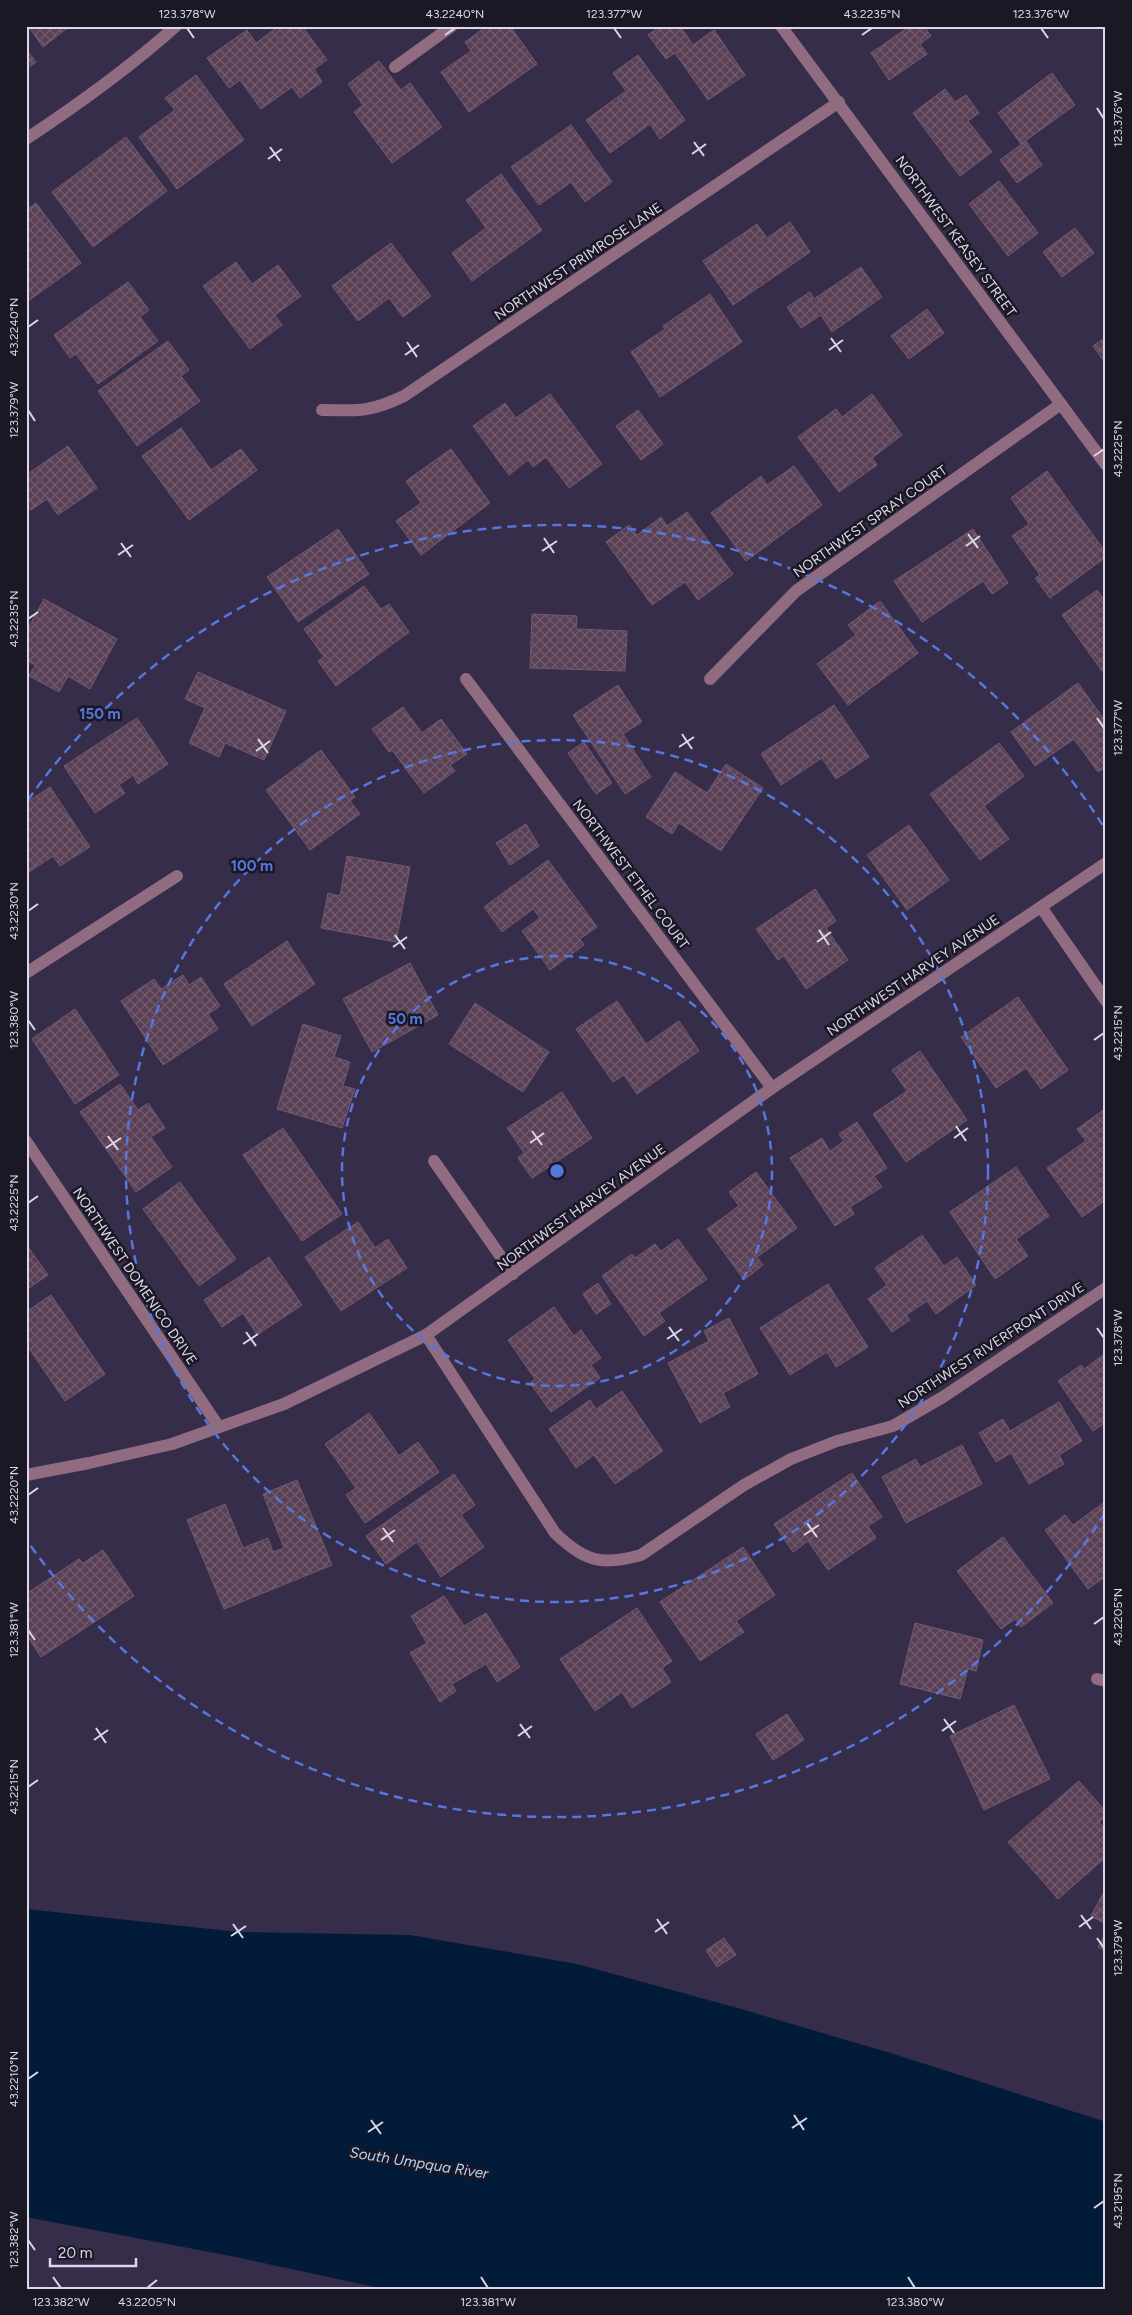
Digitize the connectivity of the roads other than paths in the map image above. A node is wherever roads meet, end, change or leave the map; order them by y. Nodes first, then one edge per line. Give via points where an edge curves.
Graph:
1 (176, 26) edge
2 (452, 26) edge
3 (781, 26) edge
4 (395, 68) dead end
5 (839, 102) junction
6 (26, 139) edge
7 (1061, 404) junction
8 (322, 410) dead end
9 (1106, 465) edge
10 (466, 679) dead end
11 (710, 679) dead end
12 (1106, 864) edge
13 (177, 876) dead end
14 (1041, 907) junction
15 (26, 973) edge
16 (1106, 1001) edge
17 (772, 1088) junction
18 (26, 1141) edge
19 (434, 1161) dead end
20 (513, 1274) junction
21 (1106, 1288) edge
22 (426, 1336) junction
23 (219, 1427) junction
24 (26, 1476) edge

1 - 6 street via 85,100
2 - 4 street
3 - 5 street, NORTHWEST KEASEY STREET
5 - 7 street, NORTHWEST KEASEY STREET
5 - 8 street, NORTHWEST PRIMROSE LANE via 404,396 380,408
7 - 9 street, NORTHWEST KEASEY STREET
7 - 11 street, NORTHWEST SPRAY COURT via 796,591
10 - 17 street, NORTHWEST ETHEL COURT
12 - 14 street, NORTHWEST HARVEY AVENUE
13 - 15 street
14 - 16 street
14 - 17 street, NORTHWEST HARVEY AVENUE
17 - 20 street, NORTHWEST HARVEY AVENUE
18 - 23 street, NORTHWEST DOMENICO DRIVE
19 - 20 street
20 - 22 street, NORTHWEST HARVEY AVENUE
21 - 22 street, NORTHWEST RIVERFRONT DRIVE via 943,1397 893,1426 837,1441 791,1459 744,1485 641,1555 605,1562 571,1549 555,1533
22 - 23 street, NORTHWEST HARVEY AVENUE via 284,1404
23 - 24 street, NORTHWEST HARVEY AVENUE via 172,1444

